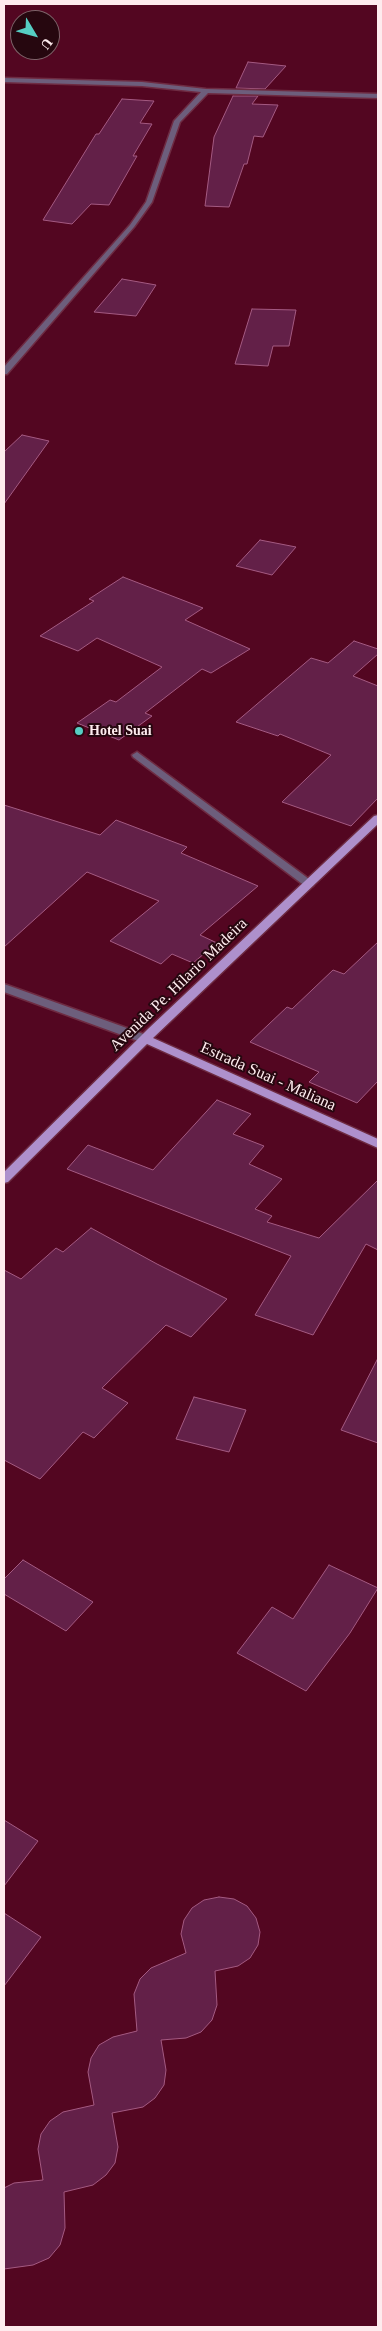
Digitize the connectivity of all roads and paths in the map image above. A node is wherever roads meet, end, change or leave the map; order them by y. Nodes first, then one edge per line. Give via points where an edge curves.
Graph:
1 (4, 80) edge
2 (206, 91) junction
3 (378, 96) edge
4 (4, 372) edge
5 (137, 755) dead end
6 (378, 818) edge
7 (309, 884) junction
8 (4, 988) edge
9 (145, 1039) junction
10 (378, 1144) edge
11 (4, 1178) edge

1 - 2 street via 142,84
2 - 3 street
2 - 4 street via 177,121 149,202 132,226
5 - 7 street
6 - 7 main road, Avenida Pe. Hilario Madeira
7 - 9 main road, Avenida Pe. Hilario Madeira
8 - 9 street
9 - 10 main road, Estrada Suai - Maliana
9 - 11 main road, Avenida Pe. Hilario Madeira

